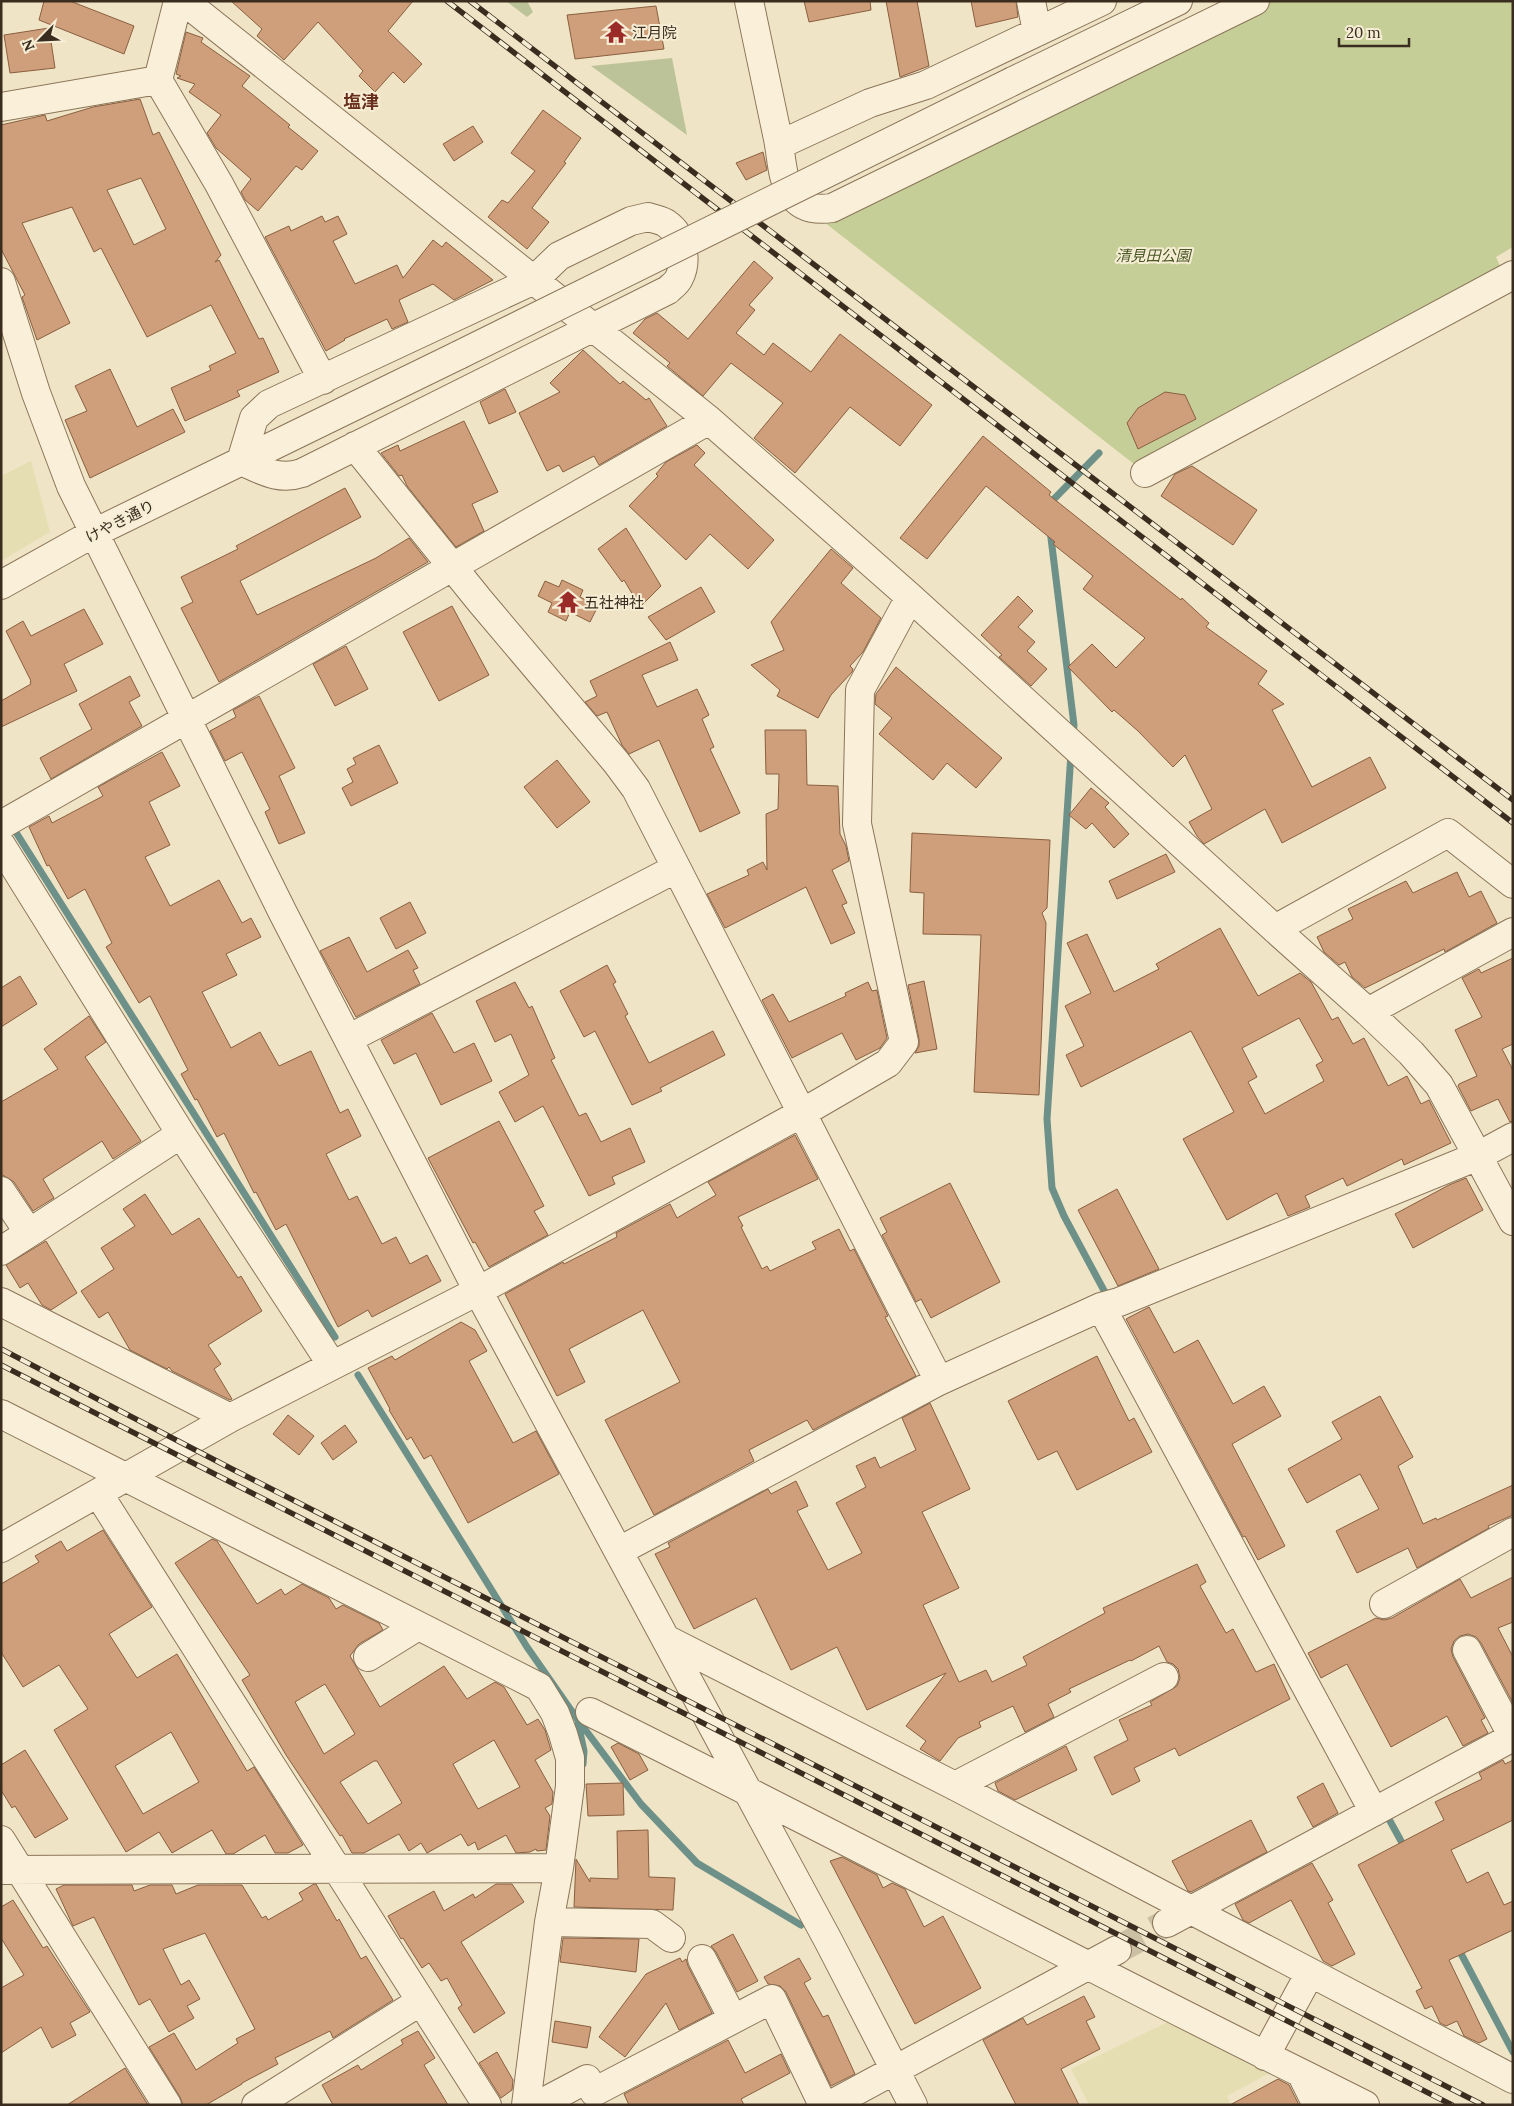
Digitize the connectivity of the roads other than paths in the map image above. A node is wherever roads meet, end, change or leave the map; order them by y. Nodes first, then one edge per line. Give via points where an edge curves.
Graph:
1 (178, 1) edge
2 (184, 1) edge
3 (749, 1) edge
4 (1030, 1) edge
5 (1102, 1) edge
6 (1178, 1) edge
7 (1255, 1) edge
8 (1037, 32) junction
9 (158, 80) junction
10 (1, 107) edge
11 (779, 145) junction
12 (534, 280) junction
13 (1, 282) edge
14 (1510, 282) edge
15 (592, 327) junction
16 (323, 380) junction
17 (709, 420) junction
18 (355, 446) junction
19 (241, 461) junction
20 (1145, 473) dead end
21 (94, 534) junction
22 (454, 566) junction
23 (1, 585) edge
24 (910, 597) junction
25 (186, 718) junction
26 (8, 821) edge
27 (1, 845) edge
28 (675, 869) junction
29 (1513, 884) edge
30 (1275, 929) junction
31 (1513, 932) edge
32 (1368, 1012) junction
33 (348, 1039) junction
34 (802, 1112) junction
35 (181, 1134) junction
36 (1513, 1137) edge
37 (1478, 1156) junction
38 (1, 1191) edge
39 (1513, 1221) edge
40 (29, 1233) junction
41 (1, 1251) edge
42 (478, 1291) junction
43 (1, 1302) edge
44 (1110, 1305) junction
45 (332, 1365) junction
46 (939, 1381) junction
47 (1, 1414) edge
48 (230, 1418) junction
49 (125, 1476) junction
50 (98, 1493) junction
51 (1513, 1532) edge
52 (1, 1548) edge
53 (619, 1551) junction
54 (1384, 1604) dead end
55 (418, 1626) junction
56 (666, 1639) junction
57 (1467, 1650) dead end
58 (368, 1656) dead end
59 (1164, 1677) dead end
60 (590, 1712) dead end
61 (955, 1786) junction
62 (747, 1790) junction
63 (1374, 1812) junction
64 (1, 1840) edge
65 (336, 1867) junction
66 (559, 1868) junction
67 (11, 1870) edge
68 (1191, 1910) junction
69 (549, 1922) junction
70 (1167, 1923) tunnel mouth
71 (671, 1938) dead end
72 (1117, 1950) tunnel mouth
73 (702, 1958) dead end
74 (1087, 1966) junction
75 (1310, 1973) junction
76 (421, 2002) junction
77 (733, 2019) junction
78 (1265, 2056) junction
79 (896, 2071) junction
80 (1301, 2074) junction
81 (1513, 2079) edge
82 (166, 2105) edge
83 (256, 2105) edge
84 (487, 2105) edge
85 (526, 2105) edge
86 (538, 2105) edge
87 (823, 2105) edge
88 (830, 2105) edge
89 (913, 2105) edge
90 (1318, 2105) edge
91 (1364, 2105) edge

1 - 9 street
2 - 12 street
3 - 11 street
4 - 8 street
5 - 8 street
6 - 19 street, けやき通り, bridge
7 - 11 street via 832,208 817,210 792,196 784,179
8 - 11 street via 926,85 870,103
9 - 10 street
9 - 16 street via 219,184
12 - 15 street
12 - 15 street via 559,256 631,221 648,218 666,223 684,253 683,270 678,281 668,290
12 - 16 street
13 - 21 street via 52,440
14 - 20 street
15 - 17 street
15 - 18 street
16 - 19 street via 260,410 254,418
17 - 22 street
17 - 24 street
18 - 19 street via 290,477 271,474
18 - 22 street
19 - 21 street, けやき通り
21 - 23 street, けやき通り
21 - 25 street
22 - 25 street
22 - 28 street via 631,782
24 - 30 street
24 - 34 street via 860,690 857,815 904,1042 888,1063
25 - 26 street
25 - 33 street
27 - 35 street
28 - 33 street
28 - 34 street
29 - 30 street via 1448,833
30 - 32 street
31 - 32 street
32 - 37 street via 1440,1085
33 - 42 street
34 - 42 street
34 - 46 street
35 - 40 street
35 - 45 street
36 - 37 street
37 - 39 street
37 - 44 street
38 - 40 street
40 - 41 street
42 - 45 street
42 - 53 street
43 - 48 street
44 - 46 street
44 - 63 street
45 - 48 street
46 - 53 street
47 - 49 street
48 - 49 street
49 - 50 street
49 - 55 street
50 - 52 street
50 - 65 street
51 - 54 street
53 - 56 street
55 - 58 street
55 - 66 street via 539,1687 555,1713 570,1758 570,1786
56 - 61 street
56 - 62 street
57 - 63 street via 1513,1737
59 - 61 street
60 - 62 street
61 - 68 street
62 - 74 street
62 - 79 street
63 - 68 street
64 - 67 street
65 - 66 street
65 - 67 street
65 - 76 street
66 - 69 street
67 - 82 street
68 - 70 street
68 - 75 street
69 - 71 street via 652,1924
69 - 85 street
72 - 74 street
73 - 77 street
74 - 78 street
74 - 79 street
75 - 78 street
75 - 81 street
76 - 83 street
76 - 84 street
77 - 86 street via 594,2092 587,2079
77 - 87 street via 772,1999
78 - 80 street
79 - 88 street
79 - 89 street
80 - 90 street
80 - 91 street

